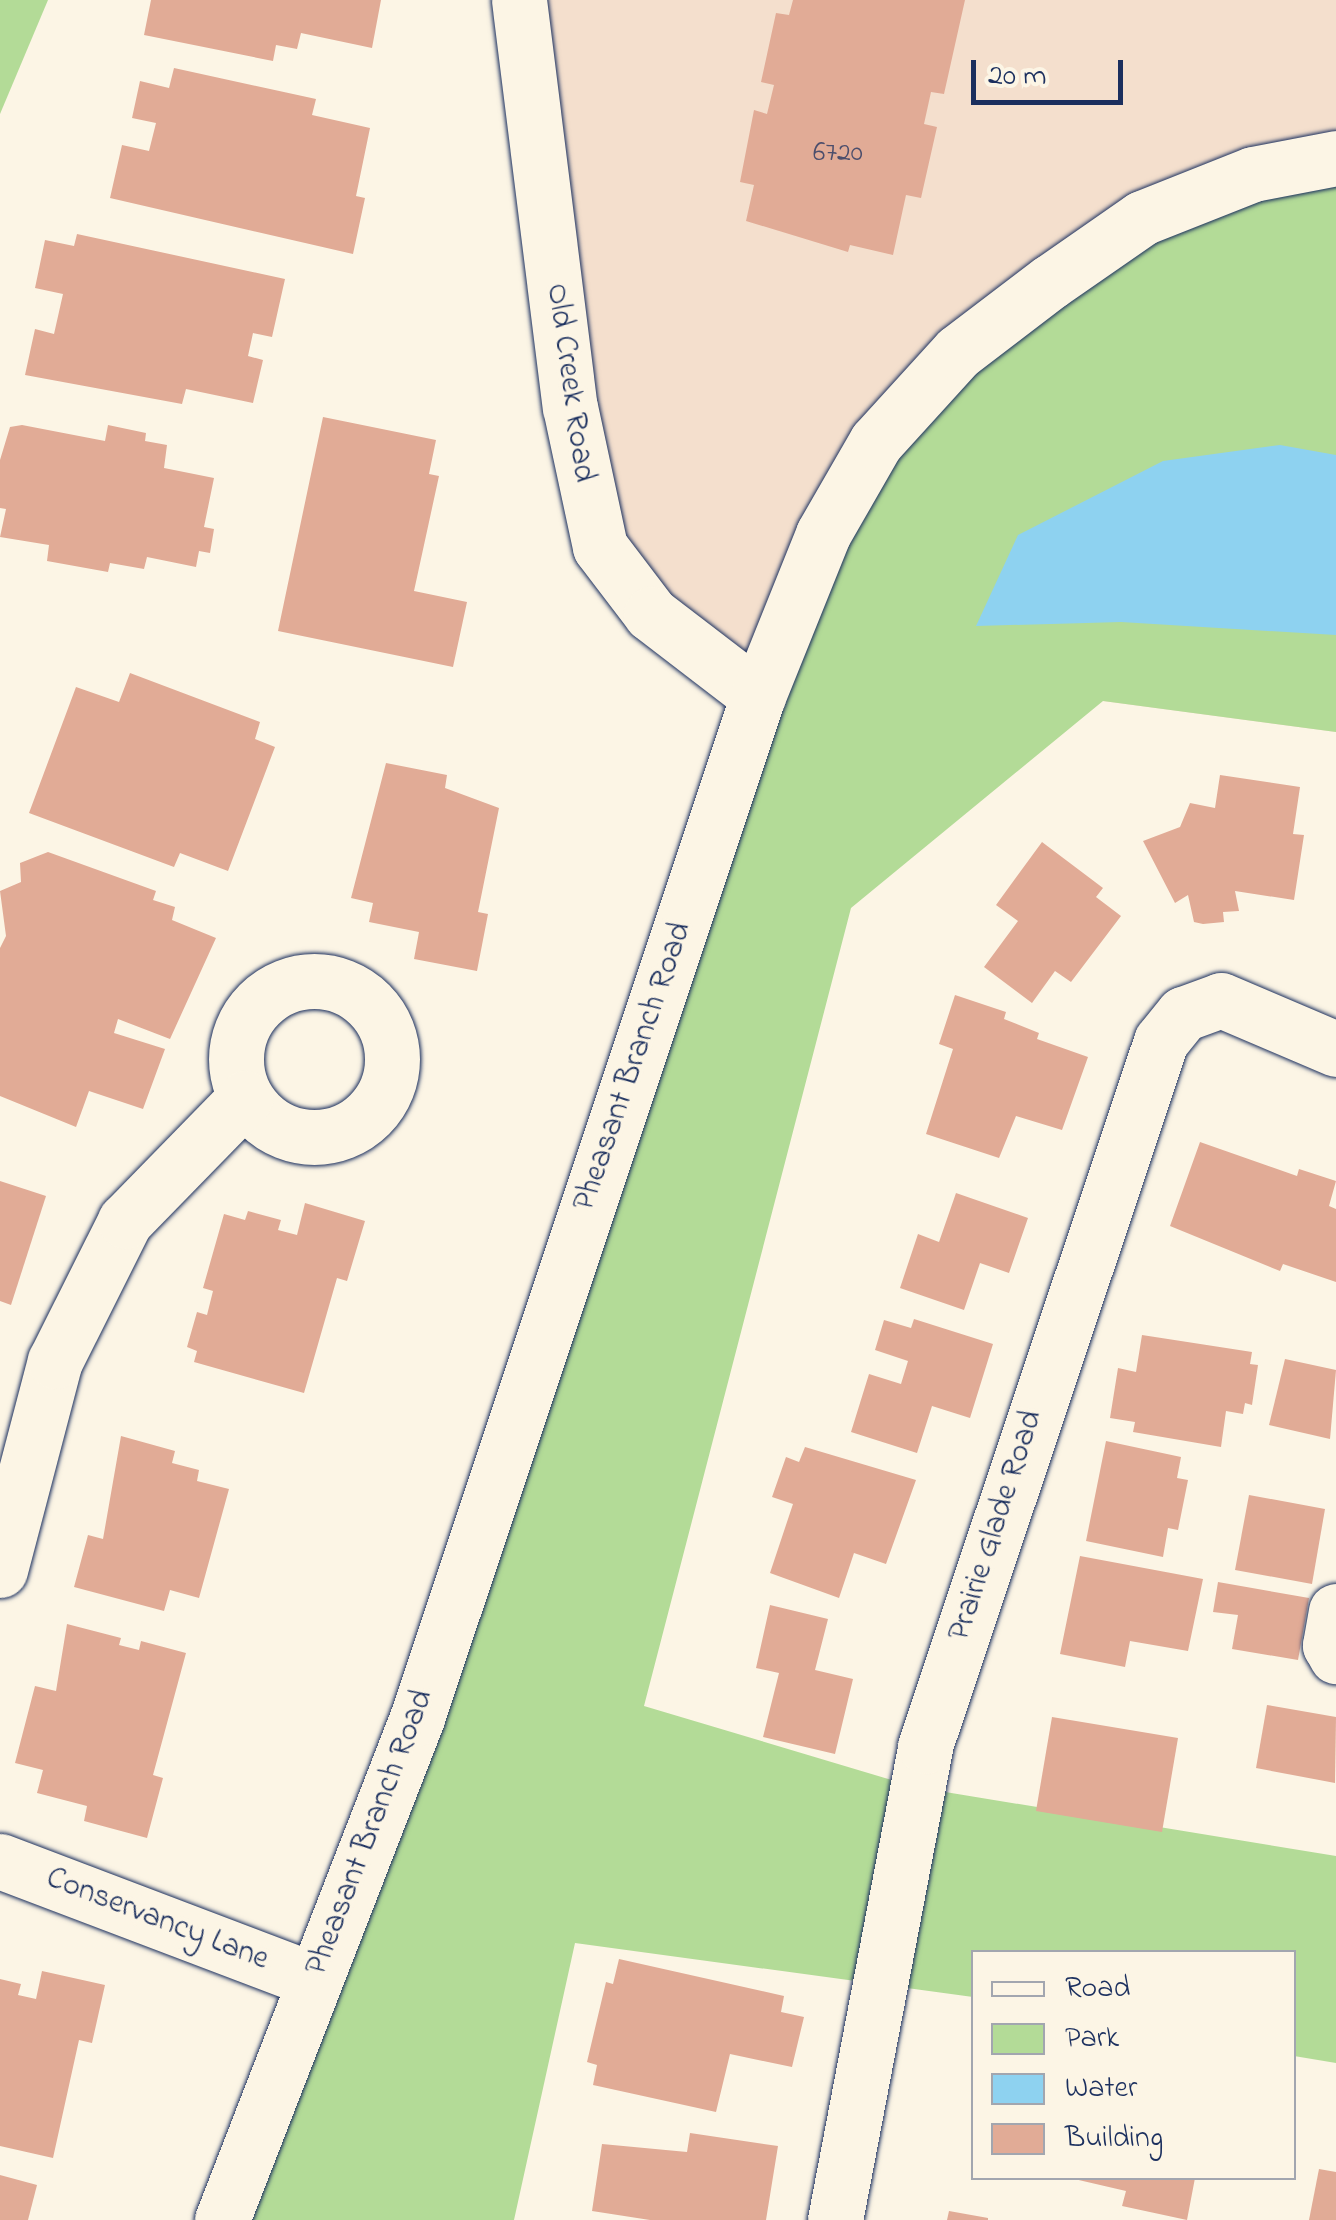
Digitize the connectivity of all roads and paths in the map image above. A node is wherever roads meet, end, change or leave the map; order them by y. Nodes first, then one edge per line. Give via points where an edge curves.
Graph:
1 (518, 0) edge
2 (1336, 158) edge
3 (758, 696) junction
4 (1336, 1049) edge
5 (245, 1098) dead end
6 (0, 1570) edge
7 (1336, 1611) edge
8 (1336, 1656) edge
9 (0, 1861) edge
10 (314, 1980) junction
11 (222, 2220) edge
12 (835, 2220) edge

1 - 3 street, Old Creek Road via 570,407 600,547 651,614
2 - 3 street, Pheasant Branch Road via 1253,174 1142,218 958,352 876,442 823,534
3 - 10 street, Pheasant Branch Road via 417,1718
4 - 12 street, Prairie Glade Road via 1221,1000 1182,1014 1160,1041 926,1746
5 - 6 street via 125,1221 55,1362
7 - 8 street via 1330,1645
9 - 10 street, Conservancy Lane
10 - 11 street, Pheasant Branch Road

